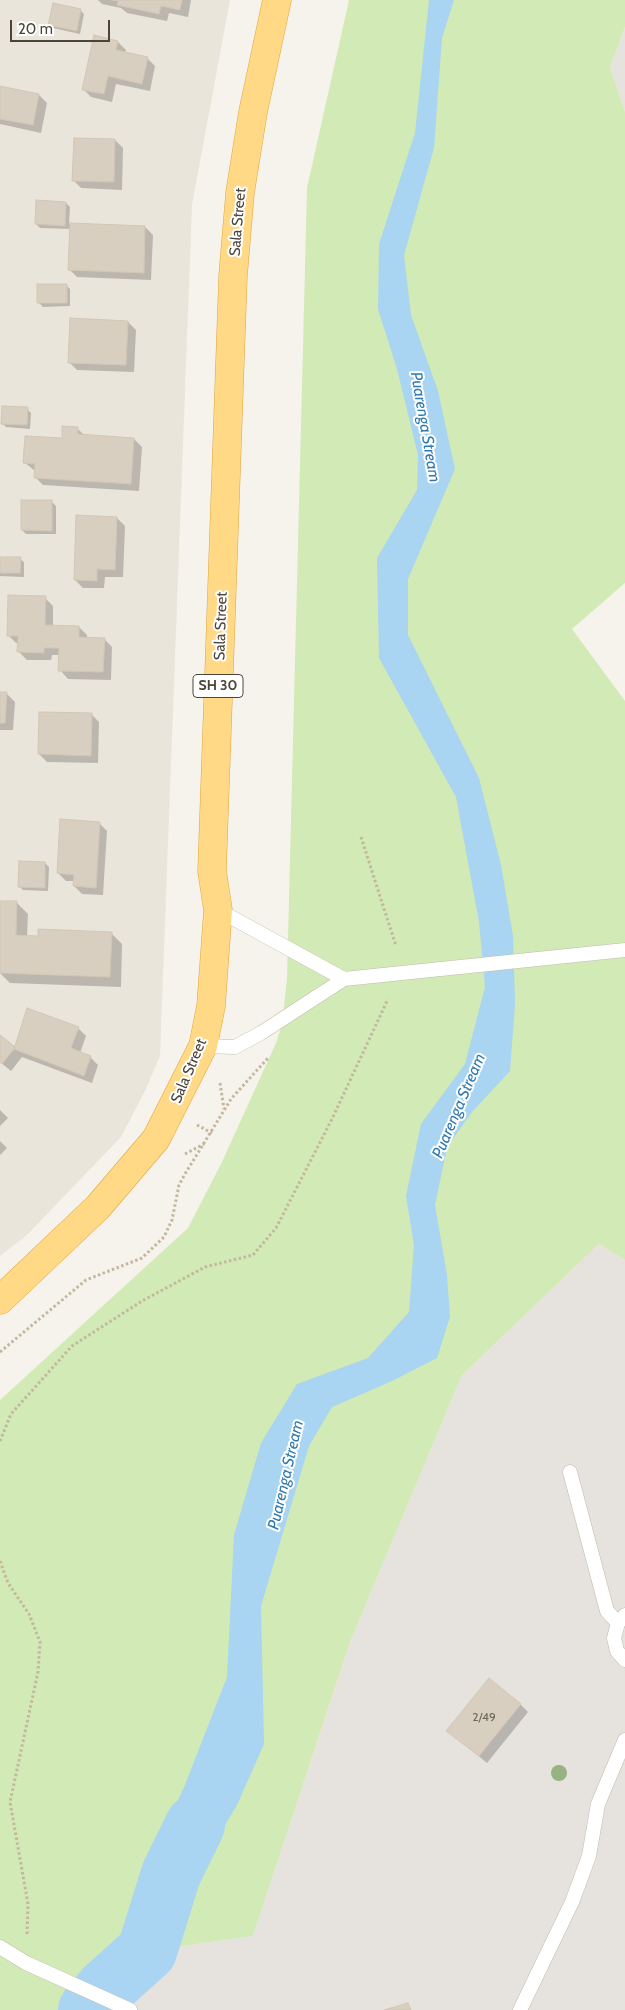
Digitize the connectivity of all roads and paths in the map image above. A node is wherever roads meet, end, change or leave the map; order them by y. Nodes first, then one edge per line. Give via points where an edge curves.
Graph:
1 (277, 0) edge
2 (361, 837) dead end
3 (218, 910) junction
4 (396, 946) dead end
5 (625, 950) edge
6 (402, 971) junction
7 (344, 979) junction
8 (203, 1046) junction
9 (270, 1056) dead end
10 (220, 1083) dead end
11 (224, 1109) junction
12 (193, 1123) dead end
13 (212, 1133) junction
14 (205, 1143) junction
15 (181, 1156) dead end
16 (0, 1300) edge
17 (0, 1352) edge
18 (0, 1441) edge
19 (570, 1472) dead end
20 (0, 1561) edge
21 (621, 1619) edge
22 (625, 1660) edge
23 (625, 1740) edge
24 (0, 1947) edge
25 (26, 1963) junction
26 (130, 2010) edge
27 (520, 2010) edge

1 - 3 highway, Sala Street / SH 30 via 240,193 233,276 212,871
2 - 4 path
3 - 7 lane
3 - 8 highway, Sala Street / SH 30 via 211,1006
5 - 6 lane
6 - 7 lane
6 - 18 path via 276,1228 253,1255 205,1267 142,1301 72,1346 11,1414
7 - 8 lane via 236,1047
8 - 16 highway, Sala Street / SH 30 via 156,1139 98,1207
9 - 11 path
10 - 11 path
11 - 13 path
12 - 13 path
13 - 14 path
14 - 15 path
14 - 17 path via 179,1185 172,1220 164,1237 142,1258 86,1280
19 - 21 lane via 607,1611
20 - 25 path via 8,1583 29,1614 40,1642 38,1672 10,1802 28,1904
21 - 22 lane via 614,1638 617,1651
23 - 27 lane via 598,1804 588,1856 572,1902
24 - 25 lane
25 - 26 lane

